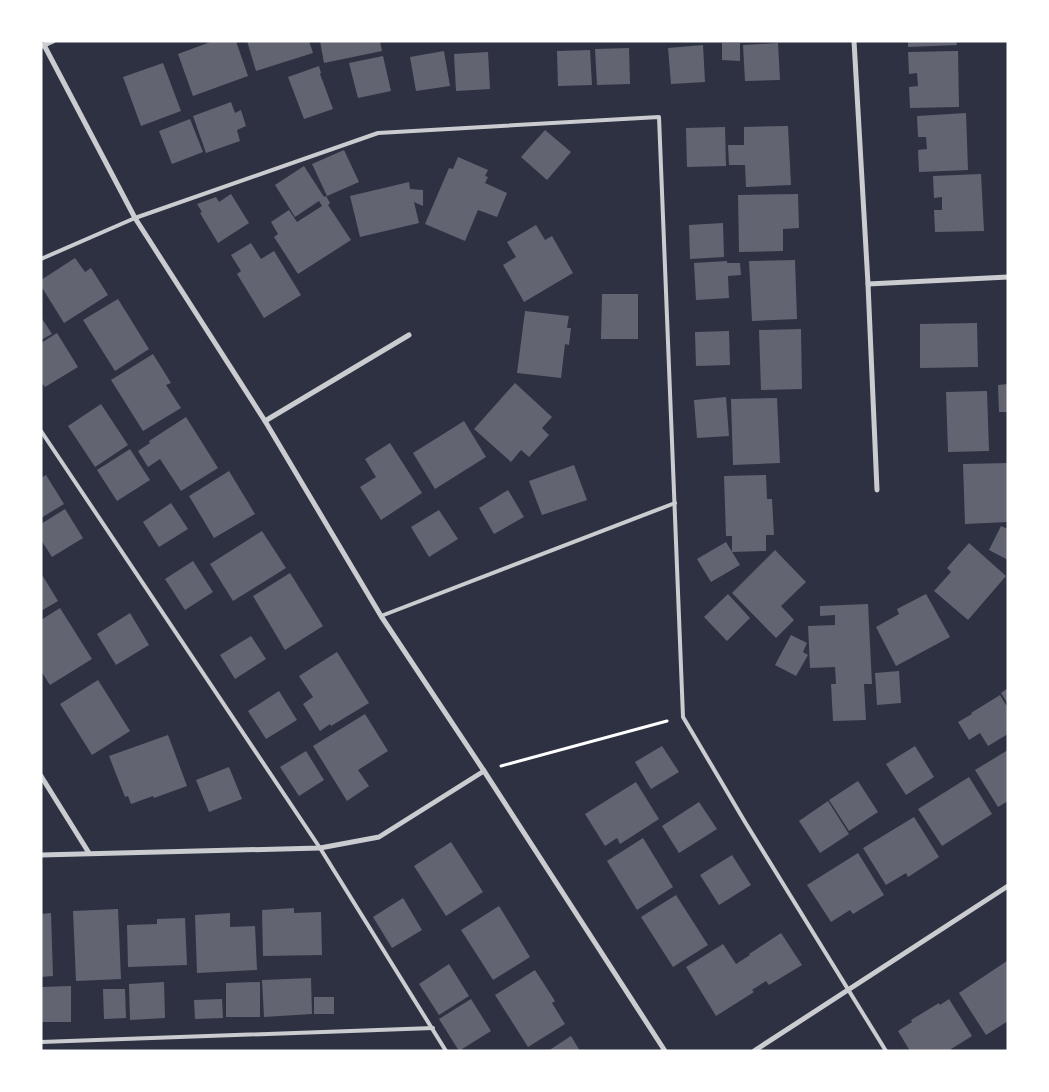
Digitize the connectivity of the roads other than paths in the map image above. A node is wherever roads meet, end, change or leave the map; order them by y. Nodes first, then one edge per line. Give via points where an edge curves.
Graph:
1 (53, 41) edge
2 (854, 41) edge
3 (42, 45) edge
4 (135, 218) junction
5 (41, 259) edge
6 (1008, 277) edge
7 (868, 284) junction
8 (409, 335) dead end
9 (264, 421) junction
10 (41, 431) edge
11 (877, 490) dead end
12 (675, 503) junction
13 (381, 616) junction
14 (484, 771) junction
15 (41, 776) edge
16 (320, 848) junction
17 (89, 853) junction
18 (41, 855) edge
19 (1008, 886) edge
20 (848, 989) junction
21 (433, 1028) junction
22 (41, 1042) edge
23 (446, 1051) edge
24 (665, 1051) edge
25 (754, 1051) edge
26 (886, 1051) edge

1 - 3 street
2 - 7 street
3 - 4 street
4 - 5 lane
4 - 9 street
4 - 12 lane via 378,133 659,117
6 - 7 street
7 - 11 street
8 - 9 street
9 - 13 street
10 - 16 lane
12 - 13 lane
12 - 20 lane via 683,717
13 - 14 street
14 - 16 street via 379,837
14 - 24 street
15 - 17 street
16 - 17 street
16 - 21 lane
17 - 18 street
19 - 20 street
20 - 25 street
20 - 26 lane
21 - 22 lane
21 - 23 lane

